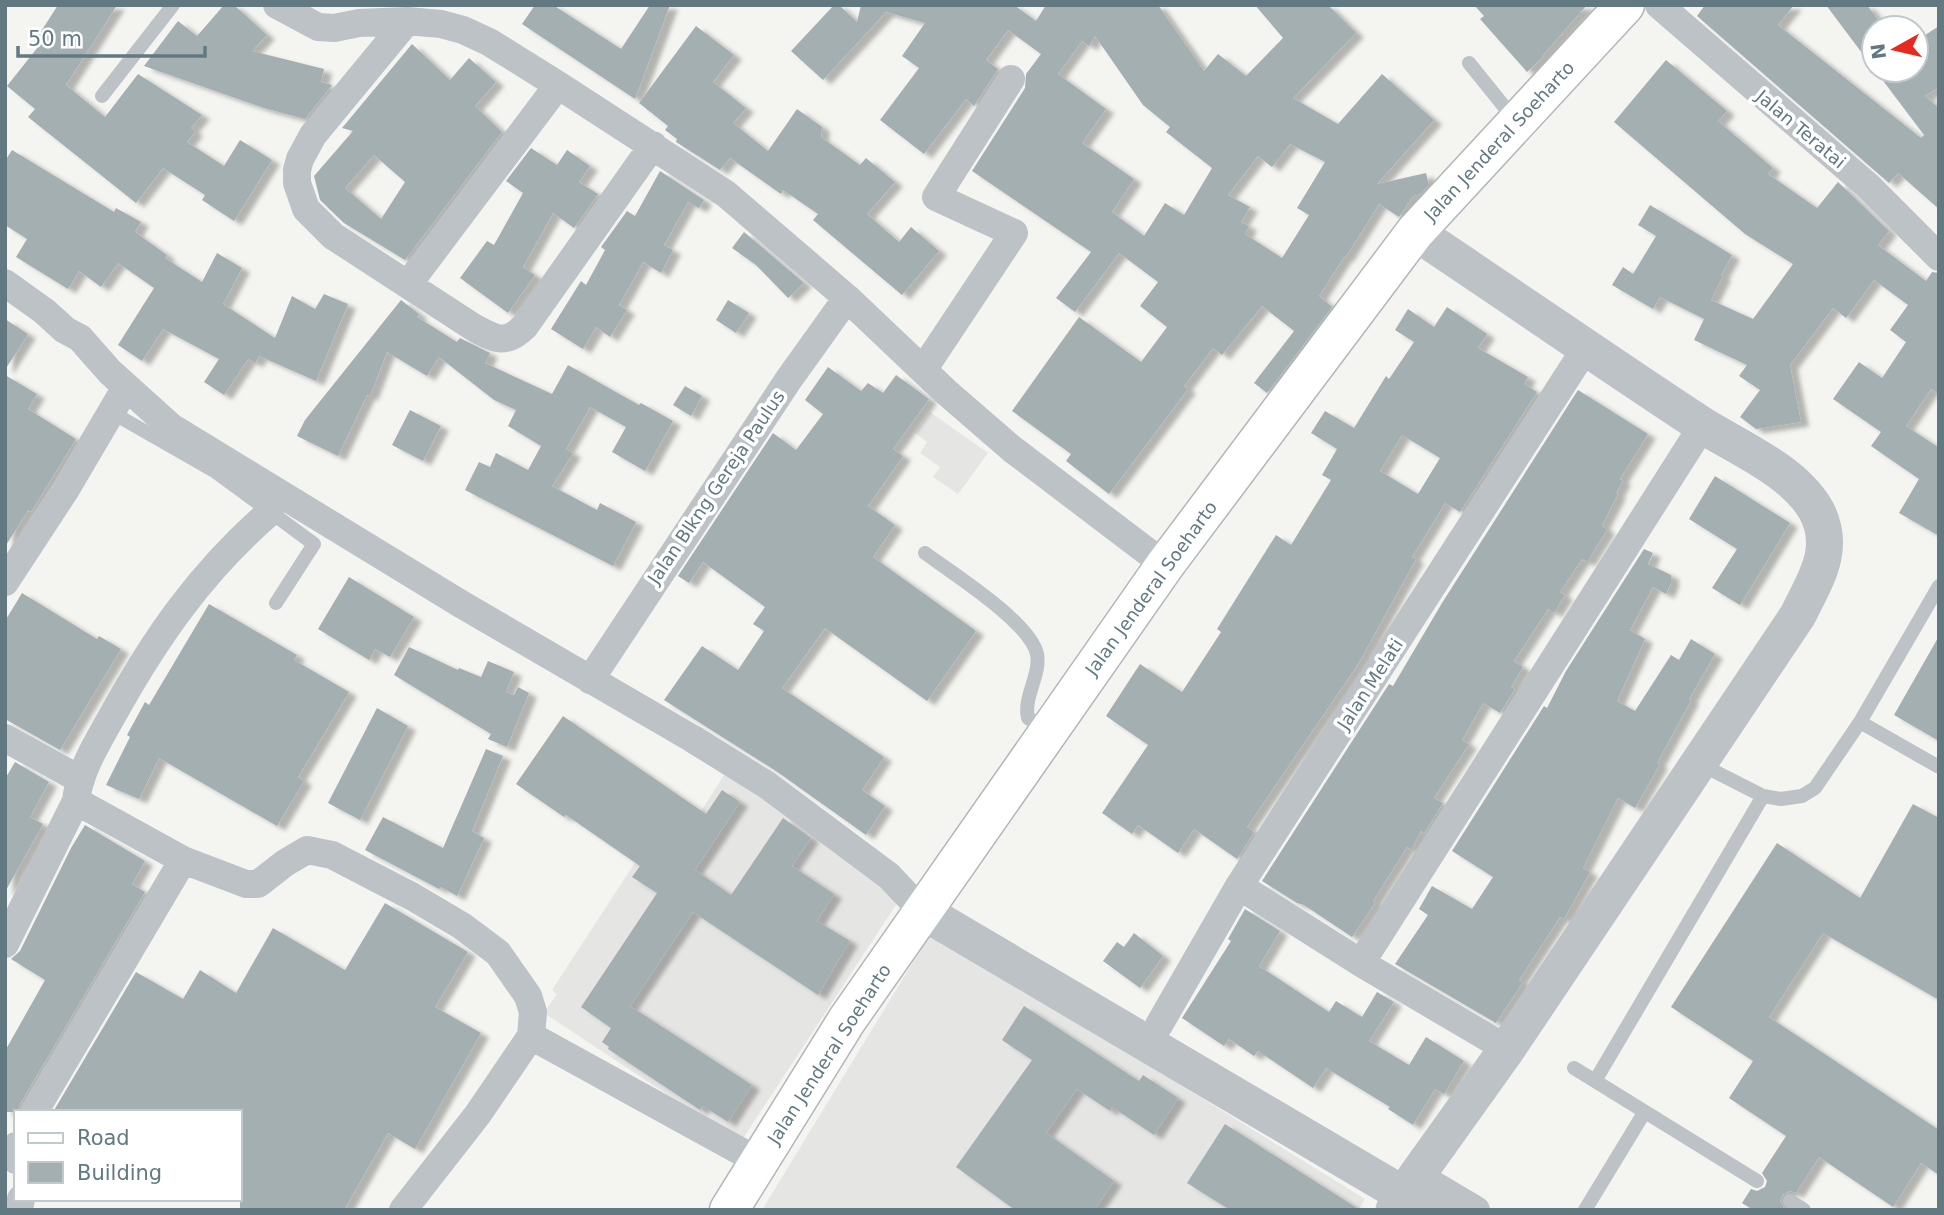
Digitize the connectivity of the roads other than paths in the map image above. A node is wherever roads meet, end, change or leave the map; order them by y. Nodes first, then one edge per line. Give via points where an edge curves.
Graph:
1 (173, 5) edge
2 (1659, 5) edge
3 (289, 8) edge
4 (1618, 8) edge
5 (395, 16) edge
6 (1469, 62) dead end
7 (1012, 79) dead end
8 (558, 85) junction
9 (102, 96) dead end
10 (1516, 121) junction
11 (653, 145) junction
12 (1415, 232) junction
13 (1939, 257) edge
14 (5, 283) edge
15 (409, 283) junction
16 (847, 298) junction
17 (1587, 346) junction
18 (923, 370) junction
19 (126, 387) junction
20 (111, 412) junction
21 (1703, 425) junction
22 (271, 512) junction
23 (321, 534) junction
24 (925, 553) dead end
25 (1165, 565) junction
26 (5, 582) edge
27 (1939, 586) edge
28 (276, 603) dead end
29 (590, 680) junction
30 (1860, 722) junction
31 (1048, 731) junction
32 (5, 738) edge
33 (1698, 764) junction
34 (1939, 766) edge
35 (79, 790) junction
36 (1763, 796) junction
37 (183, 860) junction
38 (1239, 886) junction
39 (929, 900) junction
40 (5, 944) edge
41 (1361, 963) junction
42 (1159, 1025) junction
43 (531, 1036) junction
44 (1507, 1049) junction
45 (1574, 1068) dead end
46 (1595, 1081) junction
47 (35, 1110) edge
48 (1644, 1113) junction
49 (760, 1161) junction
50 (1757, 1181) dead end
51 (1412, 1197) edge
52 (1790, 1201) dead end
53 (414, 1207) edge
54 (729, 1210) edge
55 (1476, 1210) edge
56 (1585, 1210) edge
57 (1804, 1210) edge

1 - 9 lane
2 - 13 street, Jalan Teratai via 1868,186
3 - 5 street via 318,27
4 - 10 main road, Jalan Jenderal Soeharto
5 - 8 street via 463,30
5 - 15 street via 313,135 297,170 300,197 320,224
6 - 10 lane
7 - 18 street via 936,197 1014,233
8 - 11 street
8 - 15 street
10 - 12 main road, Jalan Jenderal Soeharto
11 - 15 street via 516,335 496,339
11 - 16 street via 726,194
12 - 17 street
12 - 25 main road, Jalan Jenderal Soeharto
14 - 19 street via 80,338
16 - 18 street
16 - 29 street, Jalan Blkng Gereja Paulus
17 - 21 street
17 - 38 street, Jalan Melati
18 - 25 street via 1012,450
19 - 20 street
19 - 23 street via 171,427
20 - 22 lane via 216,472
20 - 26 street
21 - 33 street via 1769,465 1805,494 1824,534 1825,560 1798,615
21 - 41 street
22 - 23 lane
22 - 35 street via 189,594 142,662 100,737
23 - 28 lane
23 - 29 street via 461,604
24 - 31 lane via 1030,636 1037,656 1026,708 1028,718
25 - 31 main road, Jalan Jenderal Soeharto
27 - 30 lane
29 - 39 street via 766,785
30 - 34 lane
30 - 36 lane via 1815,788 1802,796
31 - 39 main road, Jalan Jenderal Soeharto
32 - 35 street
33 - 36 lane
33 - 44 street
35 - 37 street
35 - 40 street
36 - 46 lane
37 - 43 street via 246,884 258,884 307,850 332,855 414,897 498,953 528,996 533,1012
37 - 47 street
38 - 41 street
38 - 42 street, Jalan Melati
39 - 42 street
39 - 49 main road, Jalan Jenderal Soeharto via 847,1020
39 - 51 street
41 - 44 street
42 - 51 street
43 - 49 street
43 - 53 street
44 - 51 street
45 - 46 lane
46 - 48 lane
48 - 50 lane
48 - 56 lane
49 - 54 main road, Jalan Jenderal Soeharto
51 - 55 street
52 - 57 lane

